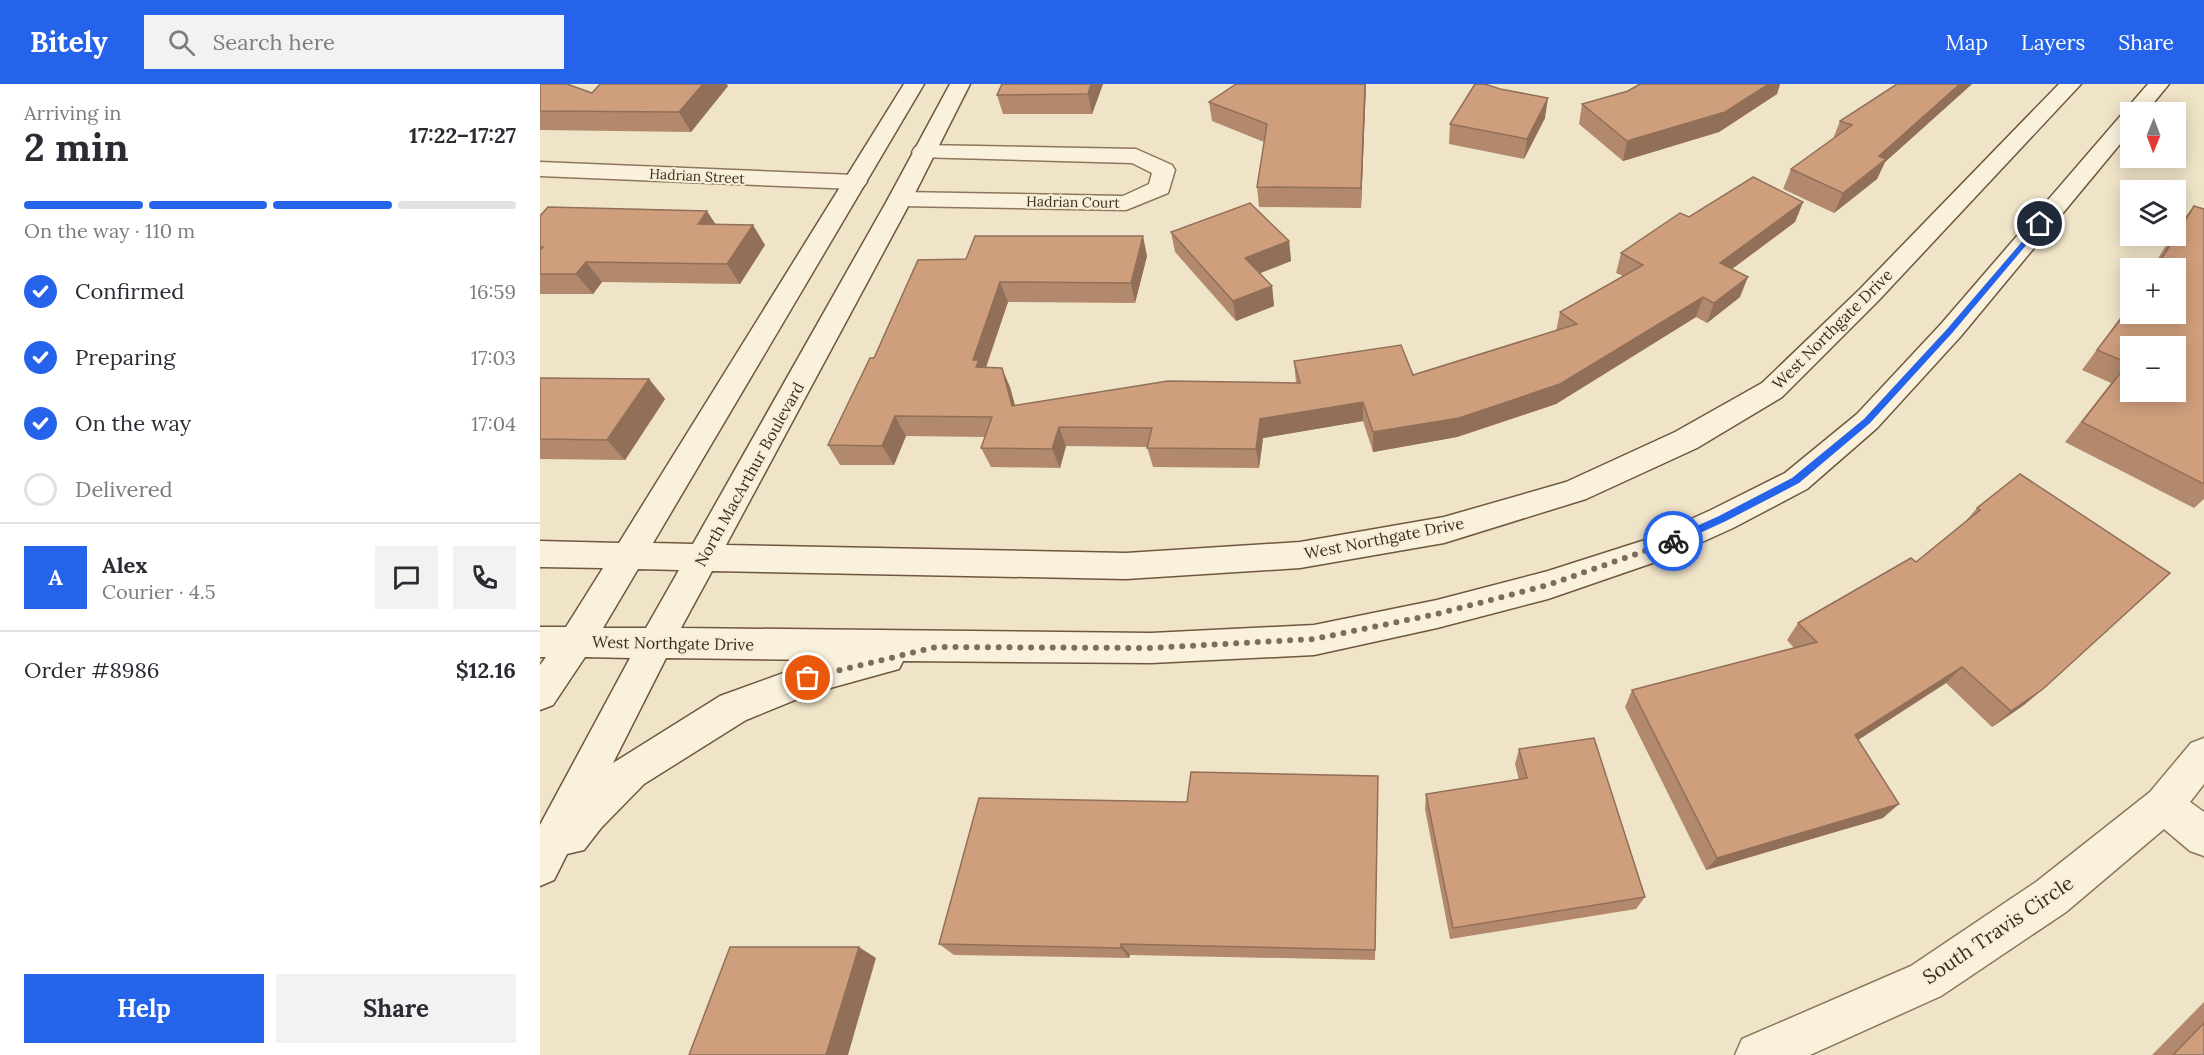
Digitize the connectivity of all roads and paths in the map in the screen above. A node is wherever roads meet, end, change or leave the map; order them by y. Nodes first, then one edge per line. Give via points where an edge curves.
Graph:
1 (914, 84) edge
2 (960, 84) edge
3 (2071, 84) edge
4 (2159, 84) edge
5 (2144, 102) edge
6 (2120, 130) edge
7 (923, 152) junction
8 (540, 169) edge
9 (886, 185) junction
10 (540, 554) edge
11 (628, 555) junction
12 (704, 556) junction
13 (540, 642) edge
14 (576, 642) junction
15 (655, 644) junction
16 (936, 647) junction
17 (540, 694) edge
18 (2204, 756) edge
19 (2164, 805) junction
20 (2204, 837) edge
21 (540, 866) edge
22 (540, 873) edge
23 (1758, 1055) edge

1 - 9 main road, North MacArthur Boulevard
2 - 7 main road, North MacArthur Boulevard
3 - 12 main road, West Northgate Drive via 1772,390 1686,440 1575,491 1444,530 1300,555 1126,566
4 - 5 main road
6 - 16 main road, West Northgate Drive via 1951,330 1867,421 1796,481 1656,549 1526,591 1314,639 1151,648
7 - 9 main road, North MacArthur Boulevard
7 - 9 main road, Hadrian Court via 1136,156 1164,170 1160,188 1126,203
8 - 9 main road, Hadrian Street
9 - 11 main road, North MacArthur Boulevard
9 - 12 main road, North MacArthur Boulevard
10 - 11 main road, West Northgate Drive
11 - 12 main road, West Northgate Drive
11 - 14 main road, North MacArthur Boulevard
12 - 15 main road, North MacArthur Boulevard
13 - 14 main road, West Northgate Drive
14 - 15 main road, West Northgate Drive
14 - 17 main road, North MacArthur Boulevard
15 - 16 main road, West Northgate Drive
15 - 21 main road, North MacArthur Boulevard
16 - 22 main road via 808,678 733,708 631,771 587,815
18 - 19 main road, South Travis Circle
19 - 20 main road
19 - 23 main road, South Travis Circle via 2051,897 1926,981

